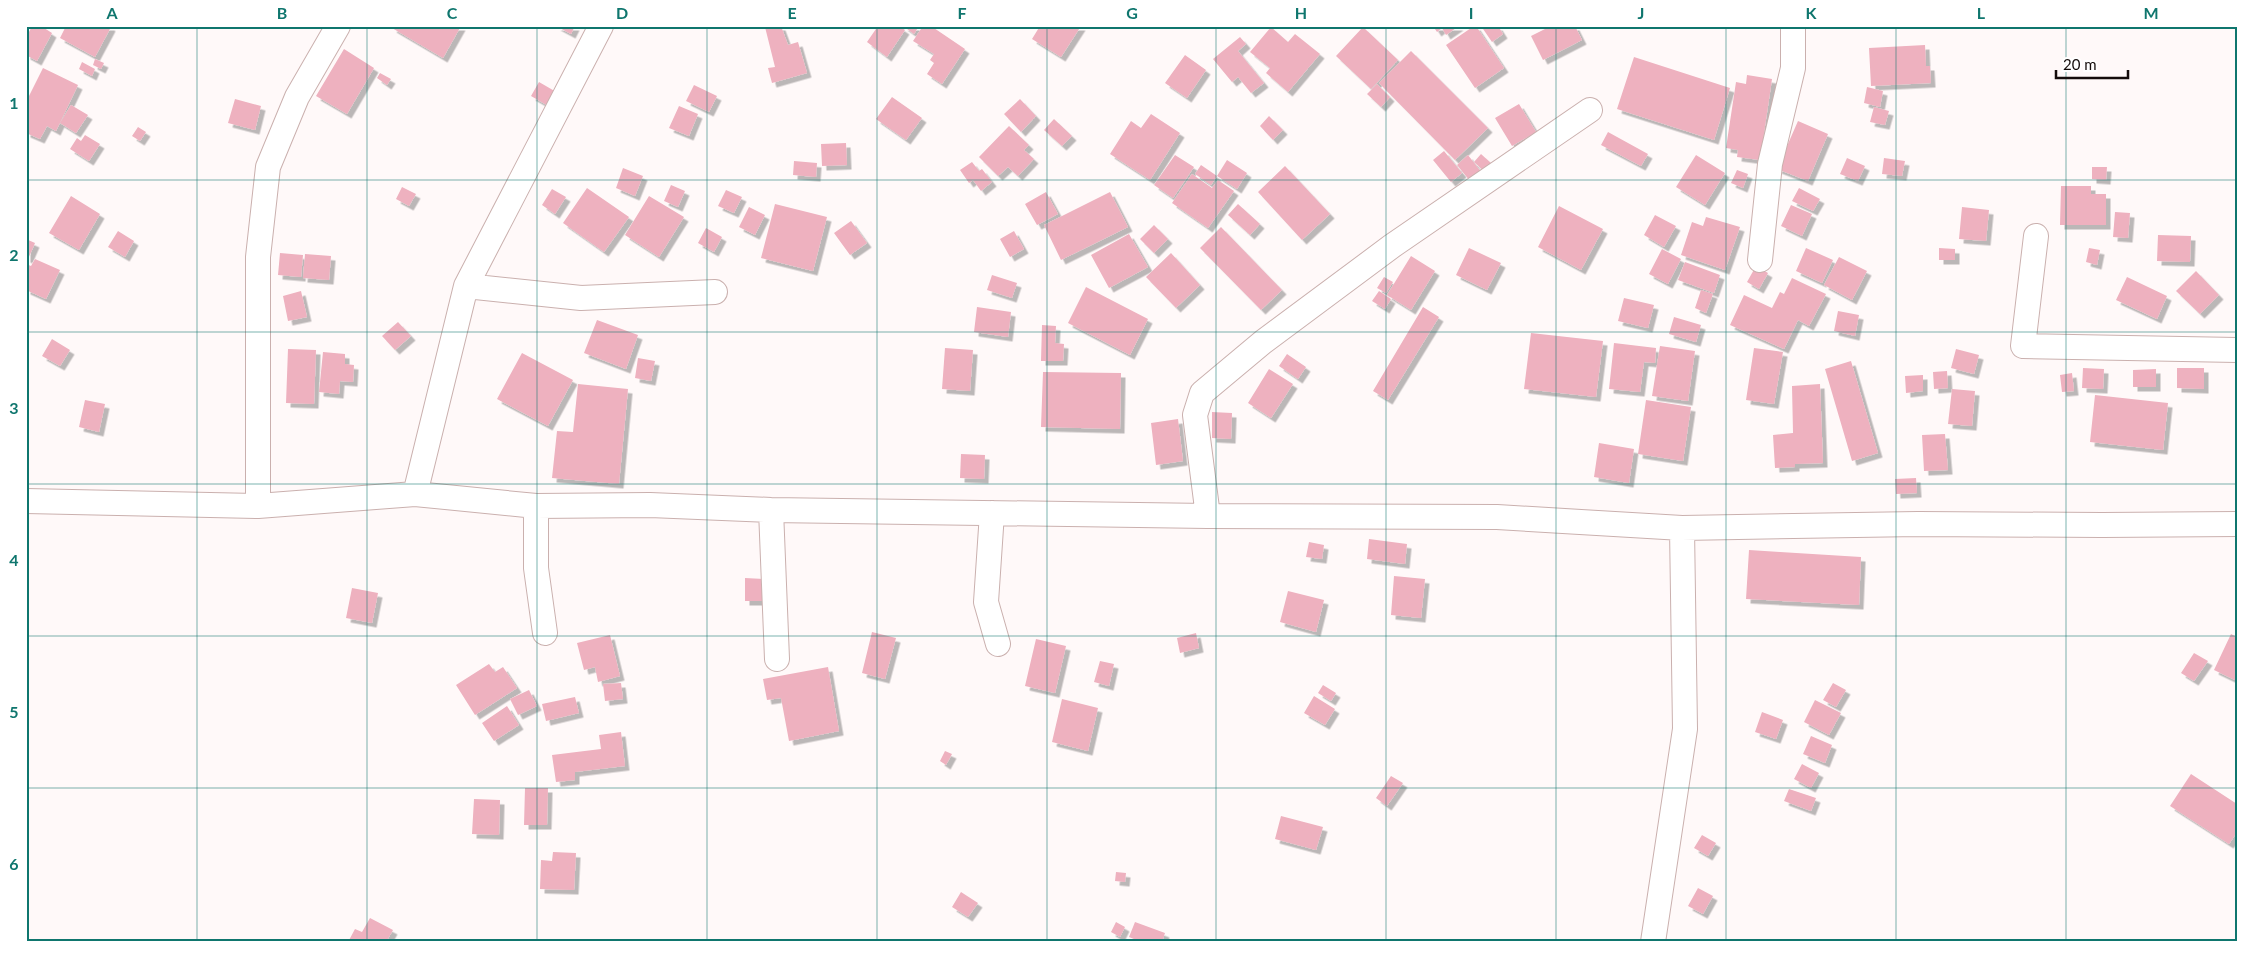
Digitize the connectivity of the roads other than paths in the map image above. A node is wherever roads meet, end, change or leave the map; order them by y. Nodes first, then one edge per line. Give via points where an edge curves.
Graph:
1 (338, 26) edge
2 (601, 26) edge
3 (1795, 27) edge
4 (1590, 110) dead end
5 (2036, 236) dead end
6 (1760, 260) dead end
7 (466, 286) junction
8 (715, 292) dead end
9 (2237, 350) edge
10 (415, 494) junction
11 (26, 501) edge
12 (258, 506) junction
13 (536, 506) junction
14 (771, 510) junction
15 (992, 513) junction
16 (1208, 516) junction
17 (2237, 524) edge
18 (1682, 528) junction
19 (545, 633) dead end
20 (998, 644) dead end
21 (777, 659) dead end
22 (1653, 942) edge

1 - 12 street via 297,97 268,167 258,257
2 - 7 street
3 - 6 street via 1793,68 1770,164
4 - 16 street via 1392,246 1263,342 1202,393 1195,415
5 - 9 street via 2023,346
7 - 8 street via 581,298
7 - 10 street
10 - 12 street
10 - 13 street
11 - 12 street
13 - 14 street via 650,505
13 - 19 street via 536,568
14 - 15 street
14 - 21 street
15 - 16 street
15 - 20 street via 986,602
16 - 18 street via 1497,517
17 - 18 street
18 - 22 street via 1686,729

